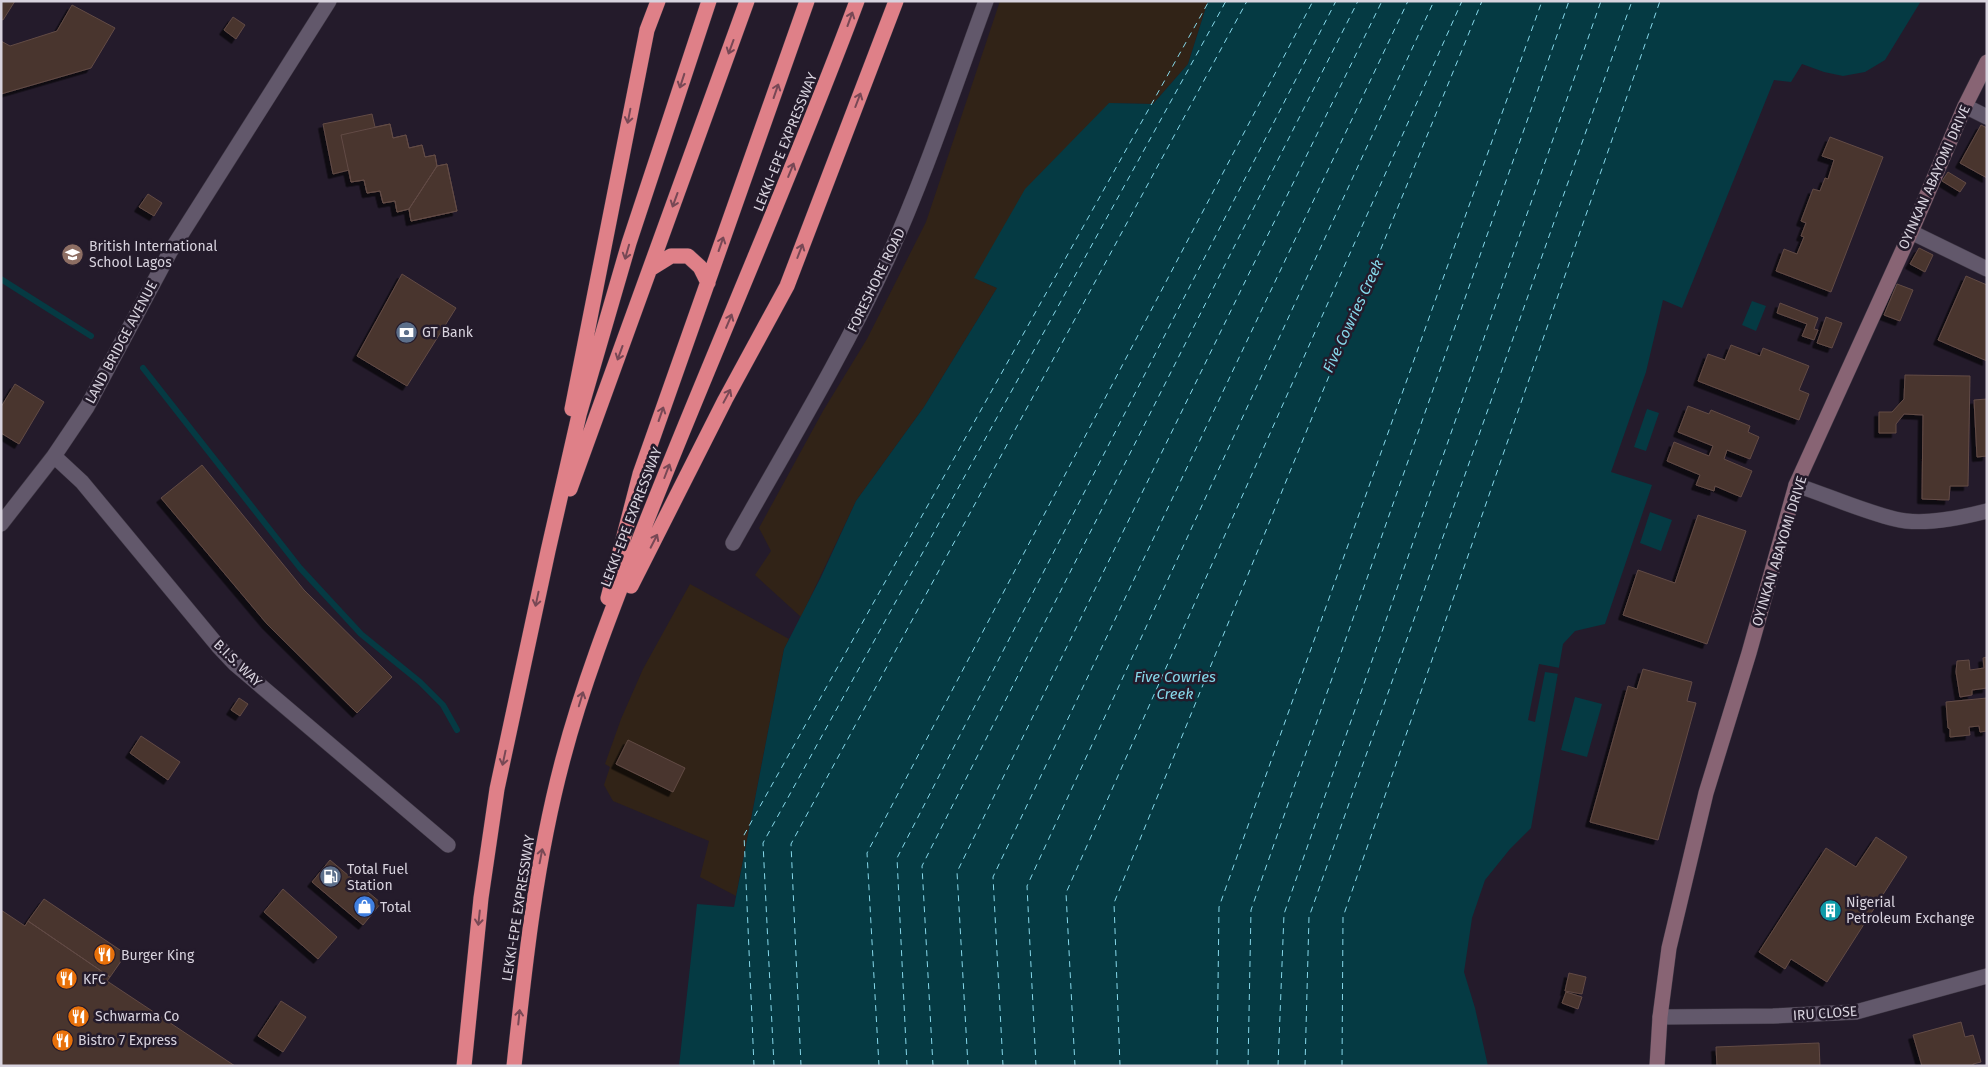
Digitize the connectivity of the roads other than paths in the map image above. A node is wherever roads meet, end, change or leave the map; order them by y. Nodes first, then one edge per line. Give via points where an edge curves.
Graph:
1 (329, 1) edge
2 (658, 1) edge
3 (709, 1) edge
4 (748, 1) edge
5 (807, 1) edge
6 (856, 1) edge
7 (896, 1) edge
8 (986, 1) edge
9 (1987, 62) edge
10 (1965, 106) junction
11 (1987, 118) edge
12 (1910, 232) junction
13 (650, 269) junction
14 (1987, 269) edge
15 (708, 283) junction
16 (54, 456) junction
17 (1796, 485) junction
18 (1987, 511) edge
19 (1, 524) edge
20 (733, 543) dead end
21 (548, 551) junction
22 (592, 663) junction
23 (448, 845) dead end
24 (1987, 976) edge
25 (1660, 1017) junction
26 (464, 1066) edge
27 (514, 1066) edge
28 (1657, 1066) edge

1 - 16 street, LAND BRIDGE AVENUE via 170,252 87,407
2 -> 21 highway via 647,30 633,97 554,499
3 -> 21 highway via 629,243 579,415
4 -> 13 highway
15 -> 5 highway
22 -> 6 highway, LEKKI-EPE EXPRESSWAY
22 -> 7 highway via 725,400 787,286
8 - 20 street, FORESHORE ROAD via 909,208 886,260 840,352
9 - 10 street, OYINKAN ABAYOMI DRIVE
10 - 11 street
10 - 12 street, OYINKAN ABAYOMI DRIVE
12 - 14 street
12 - 17 street, OYINKAN ABAYOMI DRIVE
13 - 15 highway via 671,256 688,256 700,267
13 -> 21 highway
22 -> 15 highway via 640,474
16 - 19 street, LAND BRIDGE AVENUE
16 - 23 street, B.I.S. WAY via 82,482 236,664
17 - 18 street via 1896,520 1915,522 1962,518
17 - 25 street, OYINKAN ABAYOMI DRIVE via 1706,793 1669,948
21 -> 26 highway via 496,798 481,898
27 -> 22 highway, LEKKI-EPE EXPRESSWAY via 529,932 548,821 563,756
24 - 25 street, IRU CLOSE via 1856,1012
25 - 28 street, OYINKAN ABAYOMI DRIVE

